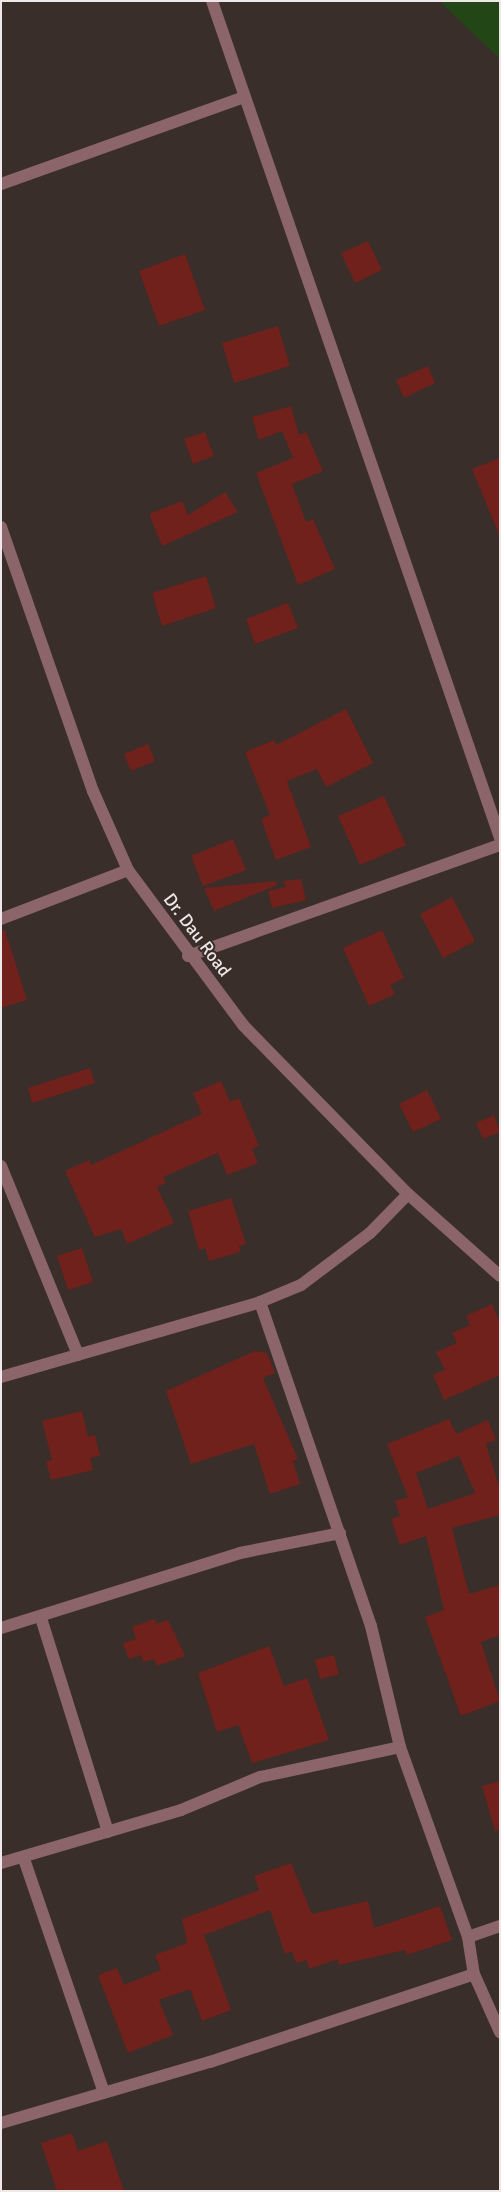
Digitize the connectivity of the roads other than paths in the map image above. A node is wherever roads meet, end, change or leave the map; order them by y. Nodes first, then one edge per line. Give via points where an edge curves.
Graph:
1 (212, 1) edge
2 (244, 97) junction
3 (1, 184) edge
4 (2, 535) edge
5 (500, 838) edge
6 (500, 845) edge
7 (128, 870) junction
8 (1, 920) edge
9 (188, 956) junction
10 (1, 1166) edge
11 (408, 1194) junction
12 (500, 1276) edge
13 (260, 1302) junction
14 (78, 1355) junction
15 (1, 1377) edge
16 (340, 1533) junction
17 (41, 1618) junction
18 (1, 1628) edge
19 (400, 1747) junction
20 (108, 1832) junction
21 (24, 1858) junction
22 (1, 1863) edge
23 (500, 1926) edge
24 (468, 1937) junction
25 (474, 1974) junction
26 (500, 2032) edge
27 (104, 2093) junction
28 (1, 2123) edge

1 - 2 street
2 - 3 street
2 - 5 street
4 - 7 street, Dr. Dau Road via 93,791
6 - 9 street
7 - 8 street
7 - 9 street, Dr. Dau Road
9 - 11 street, Dr. Dau Road via 291,1076
10 - 14 street
11 - 12 street, Dr. Dau Road
11 - 13 street via 330,1266 301,1285
13 - 14 street
13 - 16 street
14 - 15 street
16 - 17 street via 240,1553 152,1578
16 - 19 street via 371,1626
17 - 18 street
17 - 20 street
19 - 20 street via 260,1777 181,1810
19 - 24 street
20 - 21 street
21 - 22 street
21 - 27 street
23 - 24 street
24 - 25 street
25 - 26 street
25 - 27 street
27 - 28 street

